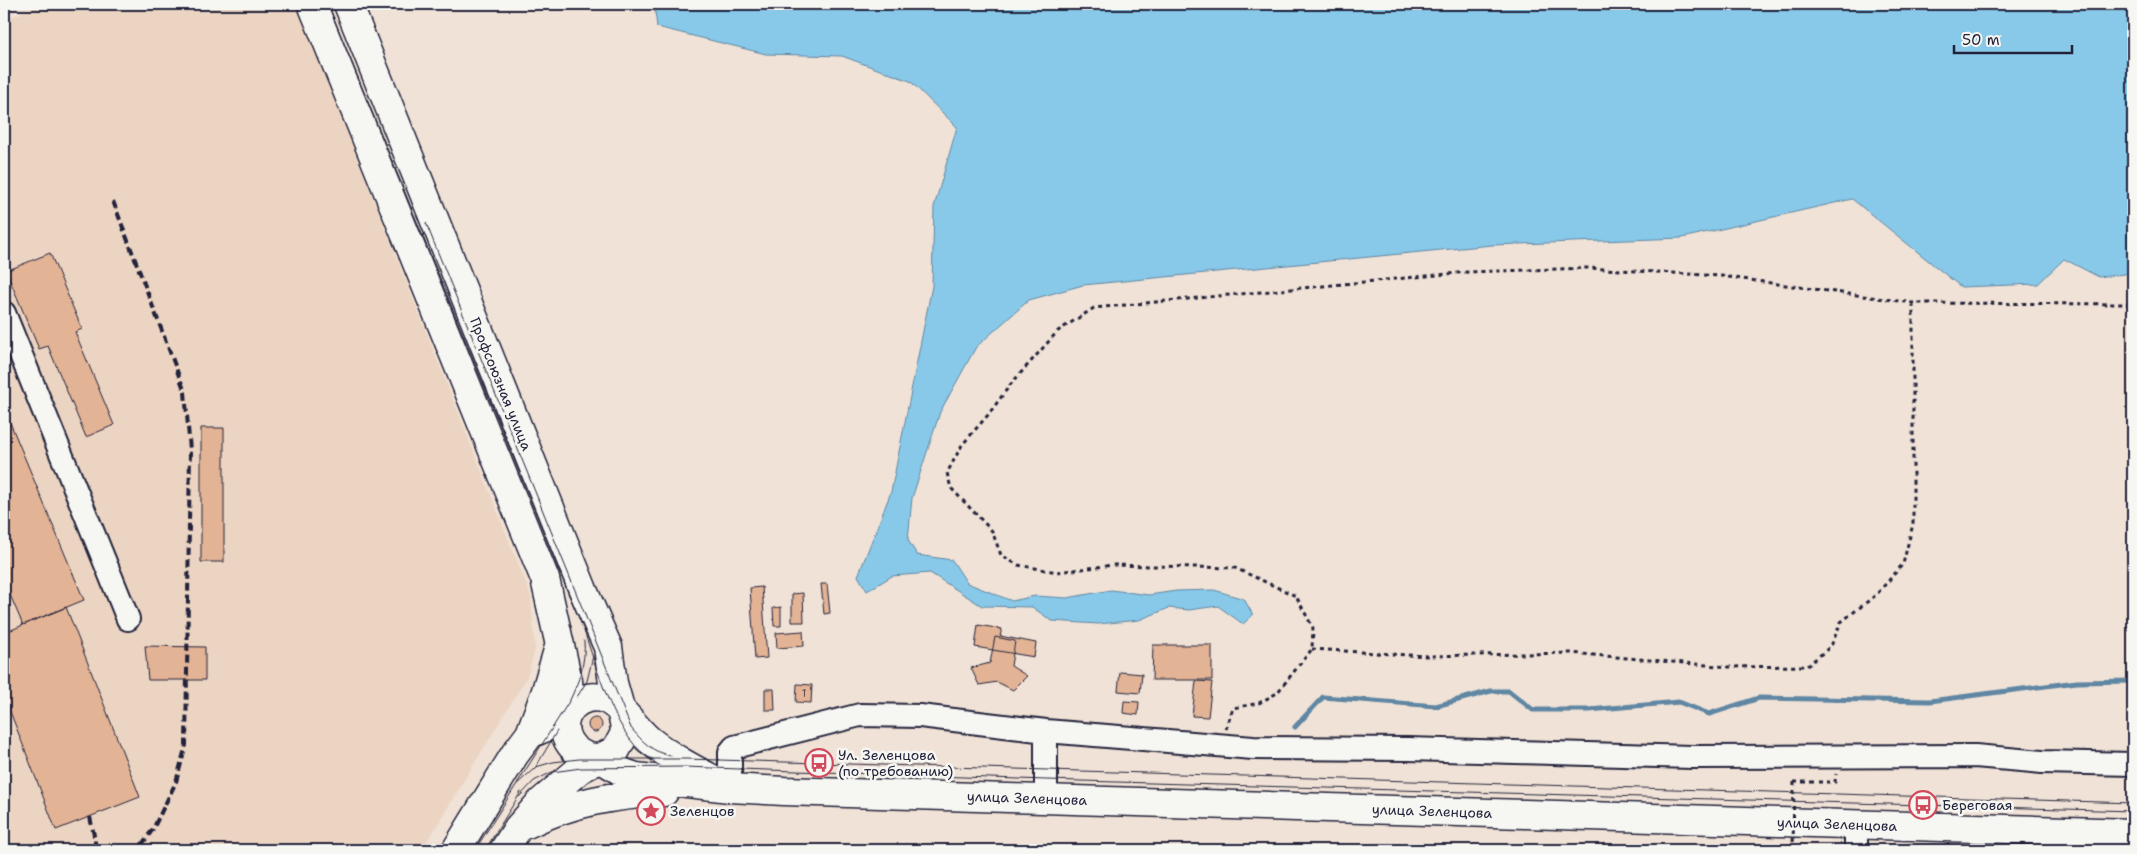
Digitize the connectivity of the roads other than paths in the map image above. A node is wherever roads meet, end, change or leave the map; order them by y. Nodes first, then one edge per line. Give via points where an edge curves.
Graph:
1 (312, 4) edge
2 (348, 4) edge
3 (4, 313) edge
4 (128, 619) dead end
5 (560, 643) junction
6 (620, 711) junction
7 (568, 713) junction
8 (1046, 731) junction
9 (530, 734) junction
10 (597, 758) junction
11 (2133, 764) edge
12 (730, 788) junction
13 (1046, 799) junction
14 (2133, 833) edge
15 (1856, 838) edge
16 (511, 839) edge
17 (456, 850) edge

1 - 5 main road via 545,579
2 - 6 main road, Профсоюзная улица via 608,647
3 - 4 lane
5 - 7 main road via 570,696
5 - 9 main road
6 - 7 main road via 599,697 587,698
6 - 10 main road, Профсоюзная улица via 625,730 623,740 616,750
6 - 12 main road, улица Зеленцова via 662,749
7 - 9 main road via 558,722
7 - 10 main road via 564,732 570,745 580,755
8 - 11 lane via 1220,746 1692,757 1975,756 2042,762
8 - 12 lane via 920,716 860,715 734,748 730,752
8 - 13 lane
9 - 17 main road
10 - 12 main road, улица Зеленцова via 636,777
10 - 16 main road, Профсоюзная улица via 556,788
12 - 13 main road, улица Зеленцова
12 - 16 main road via 606,797 553,812
13 - 15 main road, улица Зеленцова
14 - 15 main road, улица Зеленцова

